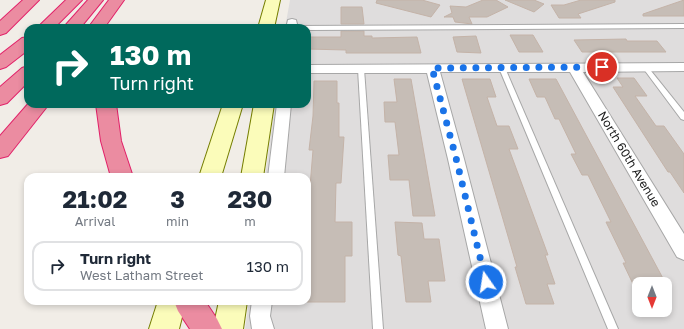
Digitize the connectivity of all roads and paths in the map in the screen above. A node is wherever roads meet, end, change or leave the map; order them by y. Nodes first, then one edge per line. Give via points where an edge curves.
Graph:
1 (32, 0) edge
2 (75, 0) edge
3 (86, 0) edge
4 (96, 0) edge
5 (117, 0) edge
6 (127, 0) edge
7 (272, 3) edge
8 (49, 24) edge
9 (64, 24) edge
10 (75, 24) edge
11 (99, 24) edge
12 (114, 24) edge
13 (267, 24) edge
14 (311, 26) edge
15 (684, 26) edge
16 (0, 30) edge
17 (24, 45) edge
18 (0, 63) edge
19 (24, 65) edge
20 (574, 67) junction
21 (645, 67) junction
22 (684, 67) edge
23 (432, 68) junction
24 (502, 68) junction
25 (311, 69) edge
26 (361, 69) junction
27 (24, 76) edge
28 (0, 86) edge
29 (0, 98) edge
30 (36, 108) edge
31 (106, 108) edge
32 (232, 108) edge
33 (263, 108) edge
34 (284, 108) edge
35 (684, 117) edge
36 (0, 150) edge
37 (120, 173) edge
38 (211, 173) edge
39 (253, 173) edge
40 (276, 173) edge
41 (684, 251) edge
42 (171, 305) edge
43 (191, 305) edge
44 (232, 305) edge
45 (261, 305) edge
46 (164, 329) edge
47 (207, 329) edge
48 (228, 329) edge
49 (262, 329) edge
50 (378, 329) edge
51 (497, 329) edge
52 (613, 329) edge

1 - 16 highway
2 - 8 highway
3 - 9 highway
4 - 10 highway
5 - 11 highway
6 - 12 highway
7 - 13 main road
14 - 15 lane
17 - 18 highway
19 - 28 highway
20 - 21 street
20 - 24 street
20 - 41 street, North 60th Avenue
21 - 22 street
21 - 35 lane
23 - 24 street
23 - 26 street
23 - 51 street
24 - 52 lane
25 - 26 street
26 - 50 lane
27 - 29 highway
30 - 36 highway
31 - 37 highway via 110,138
32 - 38 main road
33 - 39 main road
34 - 40 street
42 - 46 main road
43 - 47 highway
44 - 48 main road
45 - 49 street

